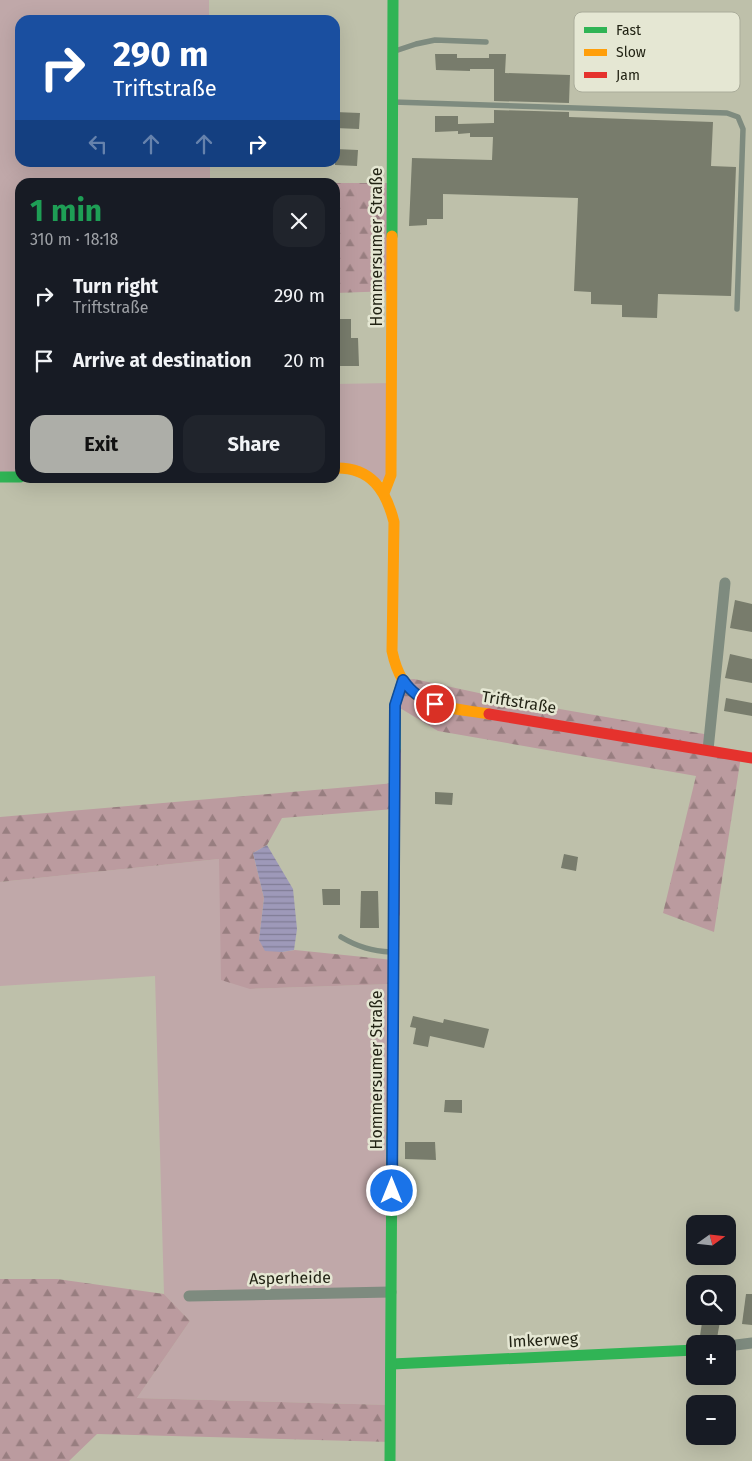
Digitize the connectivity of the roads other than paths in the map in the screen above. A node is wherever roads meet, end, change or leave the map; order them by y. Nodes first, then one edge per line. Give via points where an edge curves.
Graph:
1 (393, 0) edge
2 (486, 42) dead end
3 (393, 52) junction
4 (393, 102) junction
5 (738, 309) dead end
6 (340, 468) edge
7 (15, 476) edge
8 (0, 477) edge
9 (384, 493) junction
10 (725, 583) dead end
11 (403, 680) junction
12 (708, 750) junction
13 (752, 758) edge
14 (341, 937) dead end
15 (394, 952) junction
16 (391, 1292) junction
17 (189, 1296) dead end
18 (752, 1343) edge
19 (736, 1345) edge
20 (686, 1350) edge
21 (392, 1364) junction
22 (390, 1461) edge

1 - 3 street, Hommersumer Straße
2 - 3 lane via 435,40
3 - 4 street, Hommersumer Straße
4 - 5 lane via 727,113 738,117 743,128
4 - 9 street, Hommersumer Straße via 391,475
6 - 9 street, Triftstraße via 362,472
7 - 8 street
9 - 11 street, Triftstraße via 394,522 392,651
10 - 12 street
11 - 12 street, Triftstraße via 418,698 437,705
11 - 15 street, Hommersumer Straße via 395,705
12 - 13 street, Triftstraße
14 - 15 lane via 366,949
15 - 16 street, Hommersumer Straße
16 - 17 street, Asperheide
16 - 21 street, Hommersumer Straße
18 - 19 street
20 - 21 street, Imkerweg
21 - 22 street, Hommersumer Straße

